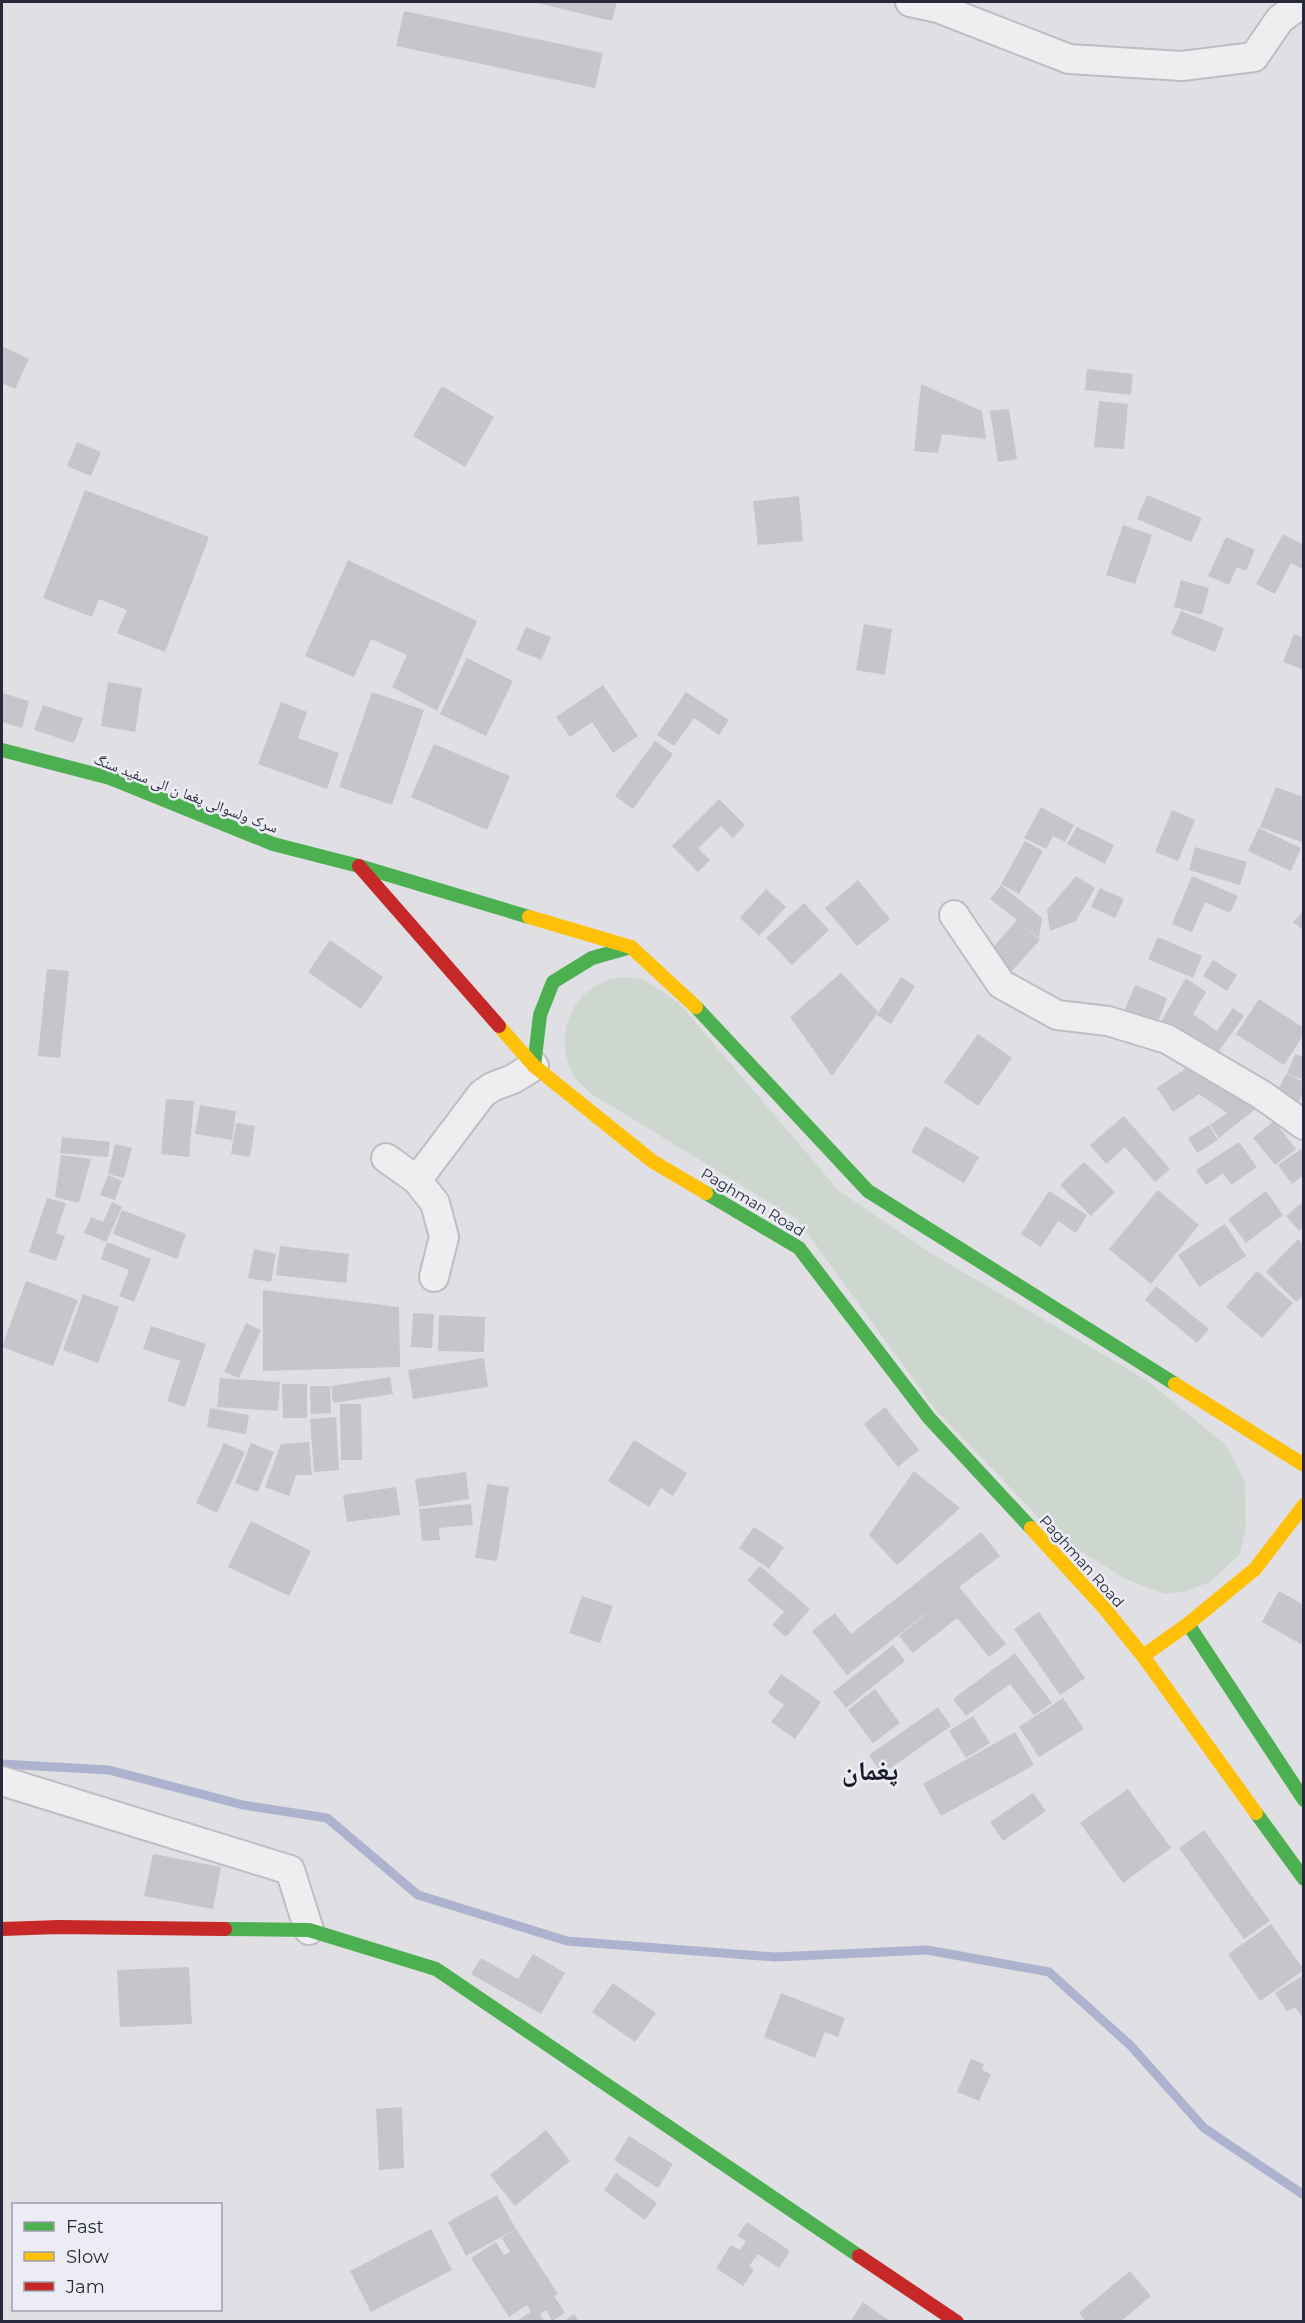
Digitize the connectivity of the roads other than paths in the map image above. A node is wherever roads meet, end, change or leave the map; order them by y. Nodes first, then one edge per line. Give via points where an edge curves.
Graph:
1 (910, 2) edge
2 (1304, 2) edge
3 (2, 750) edge
4 (359, 866) junction
5 (954, 915) dead end
6 (631, 947) junction
7 (534, 1065) junction
8 (1304, 1125) edge
9 (386, 1158) dead end
10 (417, 1180) junction
11 (434, 1277) dead end
12 (1304, 1465) edge
13 (1304, 1505) edge
14 (1188, 1624) junction
15 (1143, 1656) junction
16 (2, 1781) edge
17 (1304, 1800) edge
18 (1304, 1879) edge
19 (2, 1929) edge
20 (309, 1930) junction
21 (957, 2322) edge

1 - 2 street via 938,8 1069,59 1182,66 1254,57 1280,19
3 - 4 main road, سرک ولسوالی پغما ن الی سفید سنگ via 110,778 273,844
4 - 6 main road, سرک ولسوالی پغما ن الی سفید سنگ
4 - 7 main road, Paghman Road
5 - 8 street via 1001,984 1057,1015 1108,1021 1167,1039 1262,1095
6 - 7 main road via 592,958 553,982 540,1015
6 - 12 main road via 710,1019 868,1191
7 - 10 street via 482,1094
7 - 15 main road, Paghman Road via 652,1161 800,1248 930,1418 1105,1609
9 - 10 street
10 - 11 street via 435,1203 444,1237
13 - 14 main road via 1255,1569
14 - 15 main road
14 - 17 main road
15 - 18 main road, Paghman Road
16 - 20 street via 290,1870
19 - 20 main road
20 - 21 main road via 436,1969

